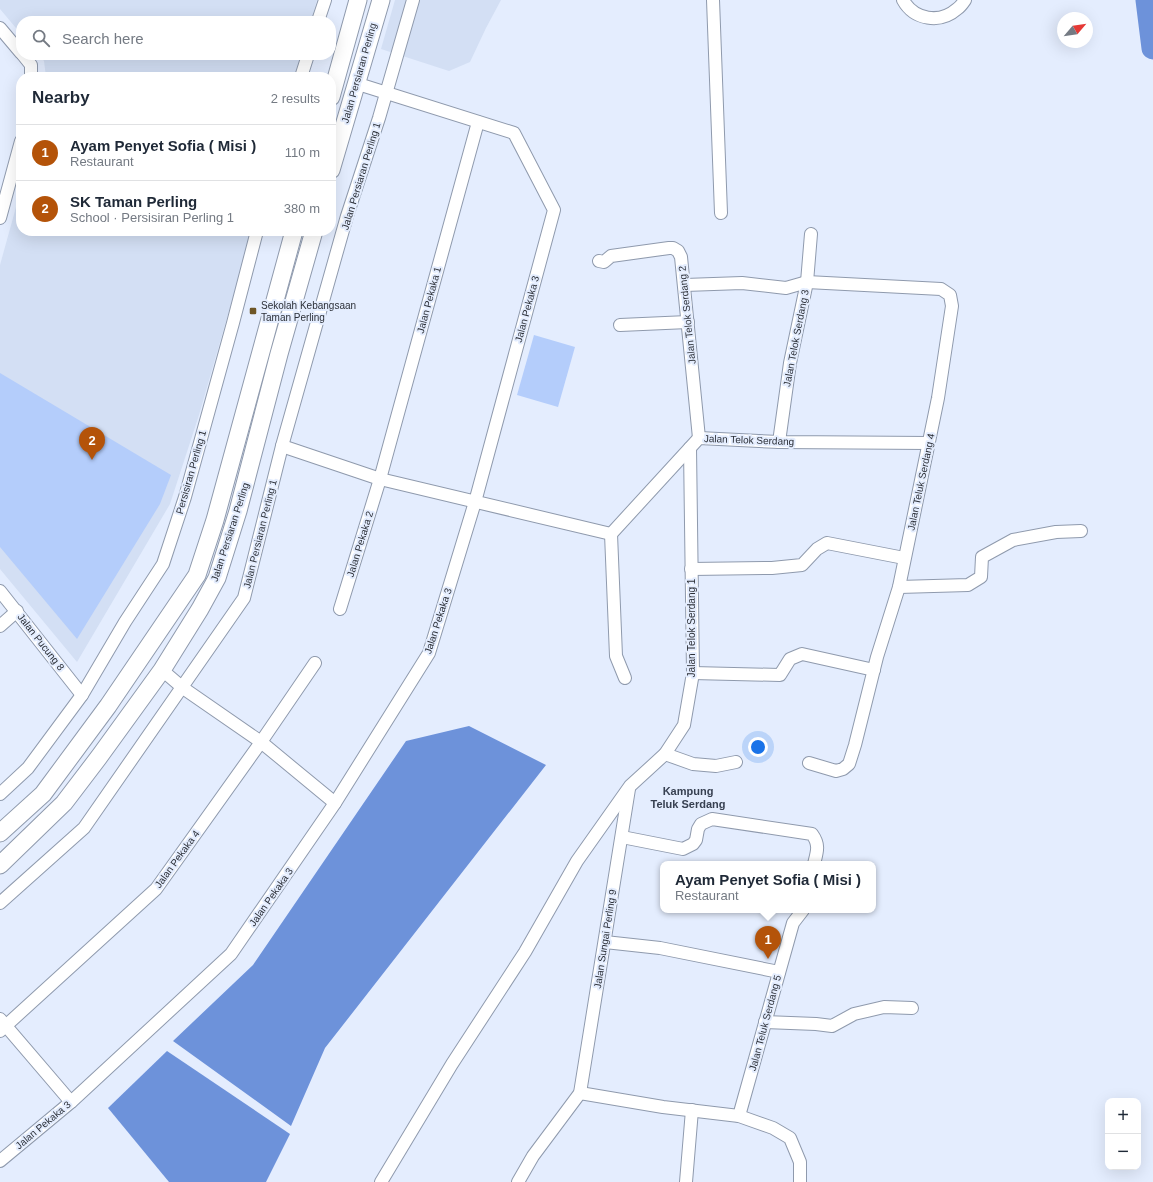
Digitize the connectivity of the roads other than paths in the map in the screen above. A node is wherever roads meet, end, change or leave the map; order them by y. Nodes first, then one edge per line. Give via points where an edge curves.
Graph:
1 (325, 0) edge
2 (358, 0) edge
3 (381, 0) edge
4 (413, 0) edge
5 (712, 0) edge
6 (903, 0) edge
7 (965, 0) edge
8 (320, 16) edge
9 (0, 28) edge
10 (16, 47) edge
11 (27, 60) edge
12 (306, 60) edge
13 (31, 72) edge
14 (303, 72) edge
15 (336, 79) edge
16 (355, 83) junction
17 (386, 93) junction
18 (478, 122) junction
19 (336, 152) edge
20 (16, 159) edge
21 (721, 213) dead end
22 (0, 218) edge
23 (811, 234) dead end
24 (256, 236) edge
25 (293, 236) edge
26 (313, 236) edge
27 (599, 261) dead end
28 (807, 282) junction
29 (685, 285) junction
30 (688, 322) junction
31 (620, 325) dead end
32 (699, 438) junction
33 (779, 442) junction
34 (929, 443) junction
35 (282, 446) junction
36 (690, 448) junction
37 (380, 479) junction
38 (475, 502) junction
39 (1081, 531) dead end
40 (611, 534) junction
41 (904, 558) junction
42 (691, 569) junction
43 (899, 587) junction
44 (0, 591) edge
45 (340, 609) dead end
46 (17, 611) junction
47 (0, 626) edge
48 (315, 663) dead end
49 (162, 670) junction
50 (874, 670) junction
51 (693, 673) junction
52 (625, 678) dead end
53 (183, 688) junction
54 (82, 695) junction
55 (261, 742) junction
56 (665, 754) junction
57 (736, 762) dead end
58 (809, 763) dead end
59 (630, 786) junction
60 (1, 791) edge
61 (335, 803) junction
62 (0, 833) edge
63 (622, 837) junction
64 (815, 861) edge
65 (0, 865) edge
66 (0, 903) edge
67 (800, 913) edge
68 (605, 942) junction
69 (779, 972) junction
70 (912, 1008) dead end
71 (765, 1022) junction
72 (2, 1026) edge
73 (580, 1093) junction
74 (71, 1102) junction
75 (692, 1110) junction
76 (739, 1116) junction
77 (0, 1161) edge
78 (381, 1182) edge
79 (518, 1182) edge
80 (686, 1182) edge
81 (800, 1182) edge

1 - 8 street
2 - 15 main road, Jalan Persiaran Perling
3 - 16 main road, Jalan Persiaran Perling
4 - 17 street
5 - 21 street
6 - 7 street via 910,9 921,16 934,18 945,17
9 - 10 street
11 - 13 street via 31,65
12 - 14 street
16 - 17 street, Jalan Pekaka 3
16 - 19 main road, Jalan Persiaran Perling
17 - 18 street, Jalan Pekaka 3
17 - 35 street, Jalan Persiaran Perling 1 via 347,216
18 - 37 street, Jalan Pekaka 1
18 - 38 street, Jalan Pekaka 3 via 514,133 554,210
20 - 22 street
23 - 28 street, Jalan Telok Serdang 3
24 - 54 street, Persisiran Perling 1 via 187,490 163,564
25 - 62 main road, Jalan Persiaran Perling via 215,520 197,574 108,706 43,794
26 - 49 main road, Jalan Persiaran Perling via 238,511 217,578
27 - 29 street, Jalan Telok Serdang 2 via 604,262 610,256 674,248 681,257
28 - 29 street, Jalan Teluk Serdang 4 via 786,288 742,283
28 - 33 street, Jalan Telok Serdang 3 via 790,363
28 - 34 street, Jalan Teluk Serdang 4 via 941,289 950,296 951,314
29 - 30 street, Jalan Telok Serdang 2
30 - 31 street
30 - 32 street, Jalan Telok Serdang 2
32 - 33 street, Jalan Telok Serdang
32 - 36 street, Jalan Telok Serdang
33 - 34 street, Jalan Telok Serdang
34 - 41 street, Jalan Teluk Serdang 4
35 - 37 street
35 - 53 street, Jalan Persiaran Perling 1 via 244,598
36 - 40 street, Jalan Telok Serdang
36 - 42 street, Jalan Telok Serdang 1
37 - 38 street
37 - 45 street, Jalan Pekaka 2
38 - 40 street
38 - 61 street, Jalan Pekaka 3 via 429,653
39 - 43 street via 1056,532 1013,540 982,557 981,577 968,584
40 - 52 street via 616,656
41 - 42 street via 827,543 817,549 802,565
41 - 43 street, Jalan Teluk Serdang 4
42 - 51 street, Jalan Telok Serdang 1
43 - 50 street, Jalan Teluk Serdang 4
44 - 46 street, Jalan Pucung 8
46 - 47 street
46 - 54 street, Jalan Pucung 8
48 - 55 street, Jalan Pekaka 4
49 - 53 street
49 - 65 main road, Jalan Persiaran Perling via 64,803
50 - 51 street via 802,654 790,659 780,675
50 - 58 street, Jalan Teluk Serdang 4 via 849,764 836,772
51 - 56 street, Jalan Telok Serdang 1 via 684,726
53 - 55 street
53 - 66 street, Jalan Persiaran Perling 1 via 84,828
54 - 60 street via 28,768
55 - 61 street
55 - 72 street, Jalan Pekaka 4 via 156,888
56 - 57 street via 693,764 716,766
56 - 59 street, Jalan Telok Serdang 1
59 - 63 street, Jalan Sungai Perling 9
59 - 78 street, Jalan Telok Serdang 1 via 577,861 525,952 452,1064
61 - 74 street, Jalan Pekaka 3 via 231,954
63 - 64 street via 683,848 693,844 701,824 712,819 812,834 817,848
63 - 68 street, Jalan Sungai Perling 9
67 - 69 street, Jalan Teluk Serdang 5 via 793,923
68 - 69 street via 665,949
68 - 73 street, Jalan Sungai Perling 9
69 - 71 street, Jalan Teluk Serdang 5
70 - 71 street via 884,1007 869,1010 854,1014 832,1026
71 - 76 street, Jalan Teluk Serdang 5
72 - 74 street
73 - 75 street
73 - 79 street via 533,1156
74 - 77 street, Jalan Pekaka 3
75 - 76 street
75 - 80 street
76 - 81 street via 774,1128 790,1138 800,1162

